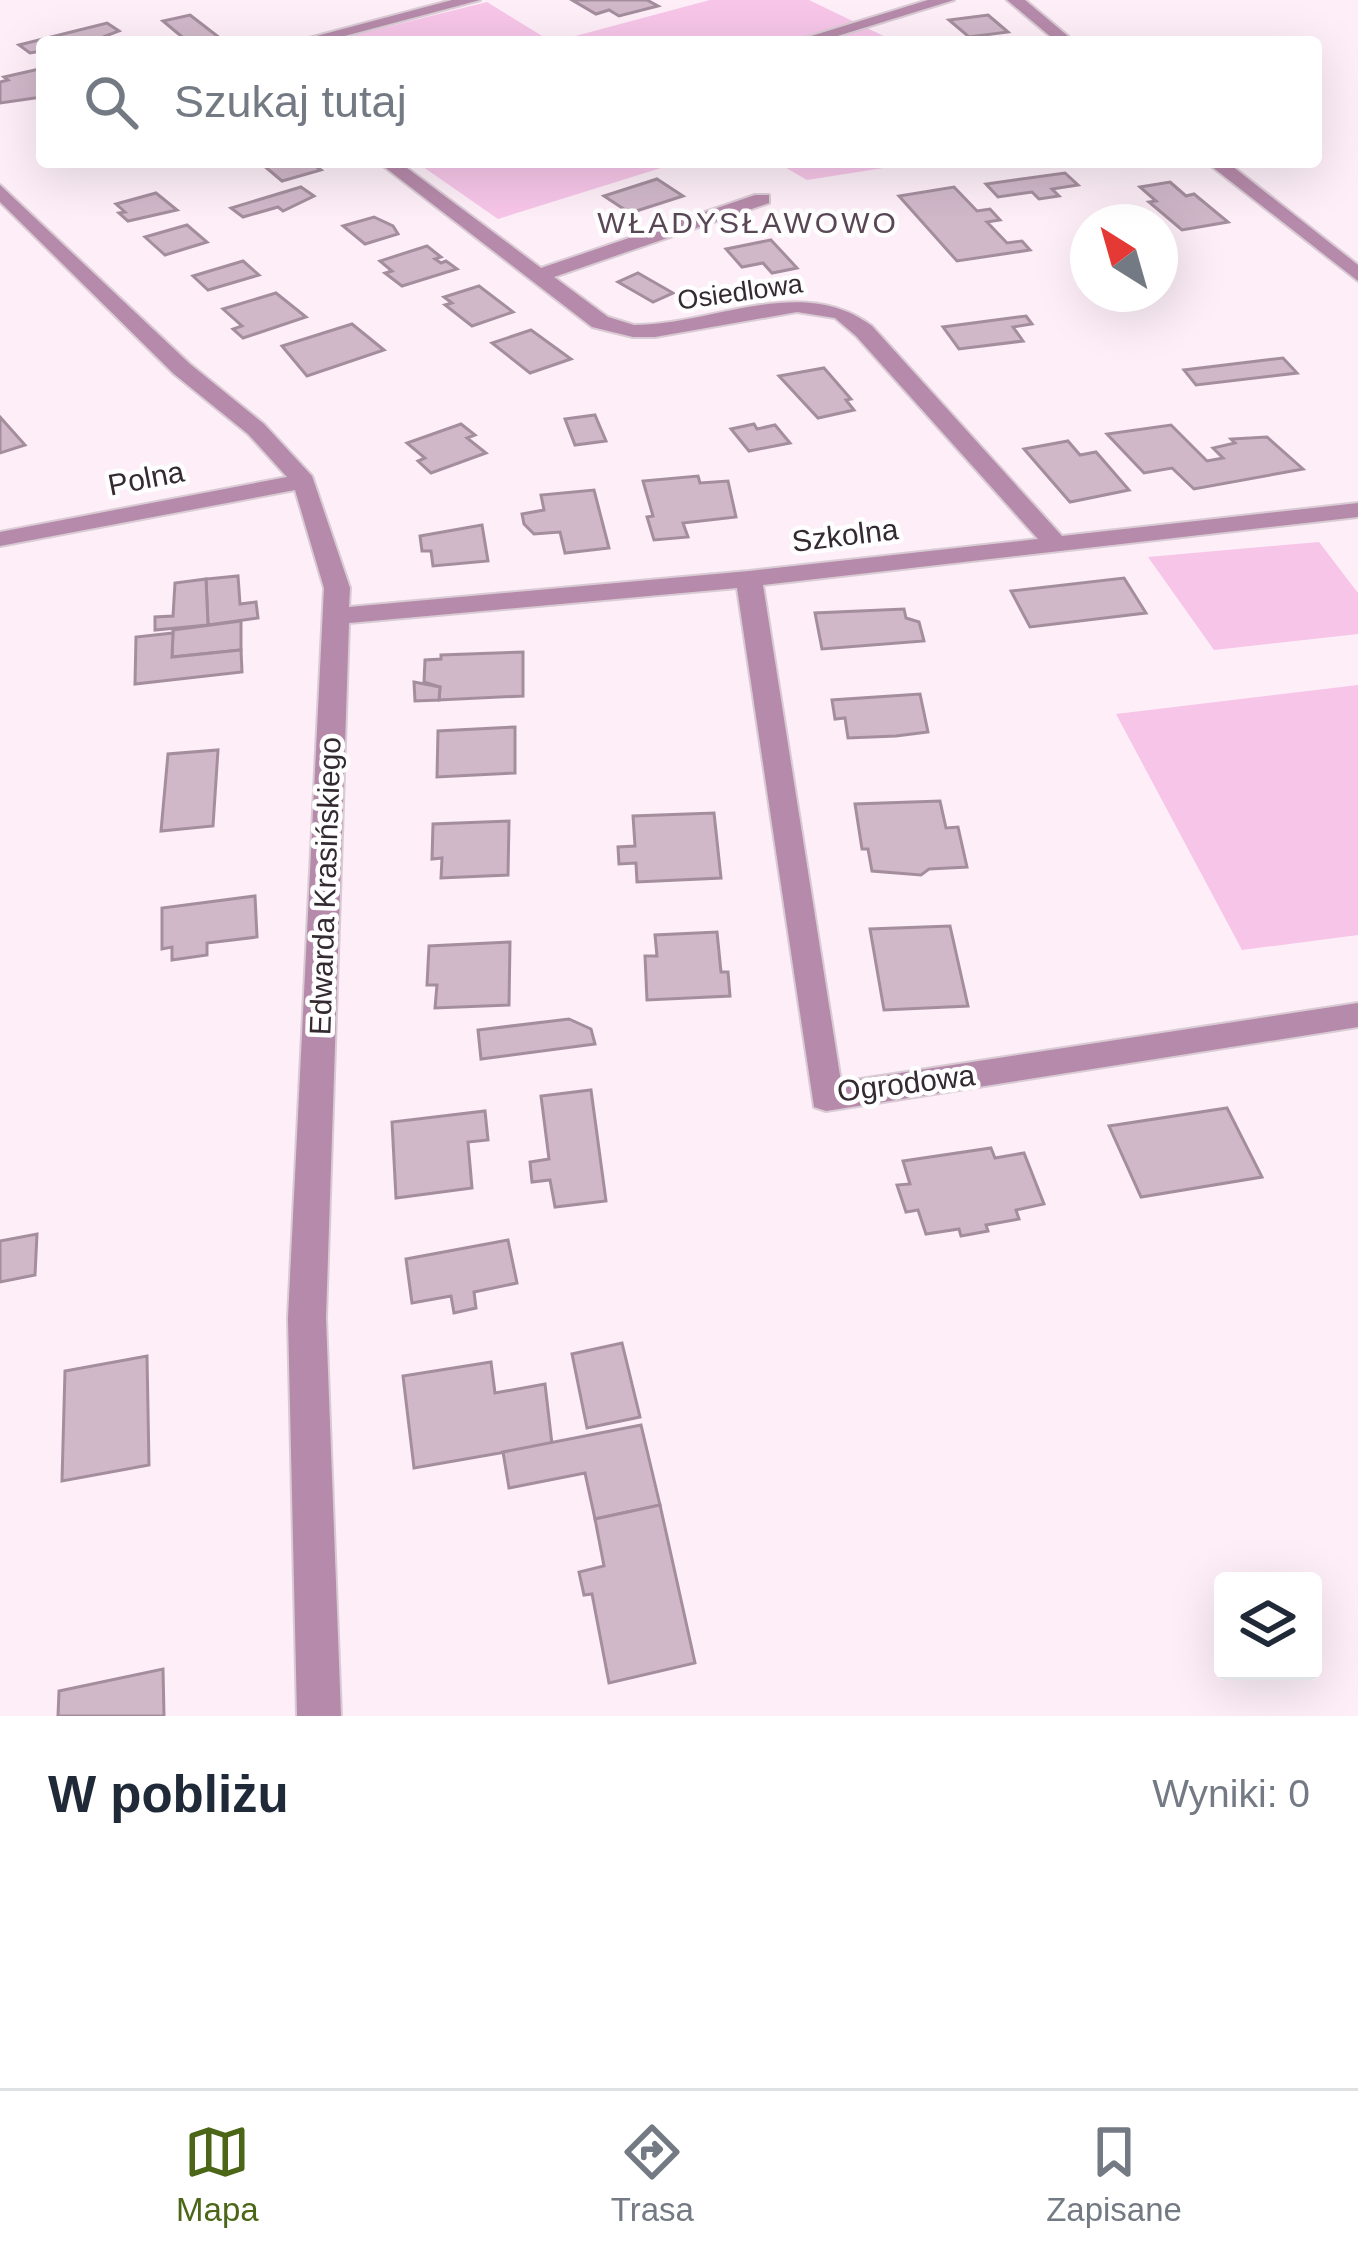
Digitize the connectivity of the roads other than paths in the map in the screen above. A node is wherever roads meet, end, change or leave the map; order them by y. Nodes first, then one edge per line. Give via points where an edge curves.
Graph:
1 (472, 0) edge
2 (946, 0) edge
3 (1015, 0) edge
4 (326, 36) edge
5 (821, 36) edge
6 (1059, 36) edge
7 (395, 168) edge
8 (1223, 168) edge
9 (0, 190) edge
10 (762, 199) dead end
11 (1358, 275) edge
12 (538, 276) junction
13 (304, 482) junction
14 (1358, 510) edge
15 (0, 538) edge
16 (1055, 542) junction
17 (749, 579) junction
18 (338, 616) junction
19 (1358, 1016) edge
20 (319, 1716) edge

1 - 4 street
2 - 5 street
3 - 6 street
7 - 12 street, Osiedlowa
8 - 11 street
9 - 13 street, Edwarda Krasińskiego
10 - 12 street
12 - 16 street, Osiedlowa via 599,322 633,331 797,306 841,314
13 - 15 street, Polna
13 - 18 street, Edwarda Krasińskiego
14 - 16 street, Szkolna
16 - 17 street, Szkolna
17 - 18 street, Szkolna
17 - 19 street, Ogrodowa via 826,1098
18 - 20 street, Edwarda Krasińskiego via 307,1318

